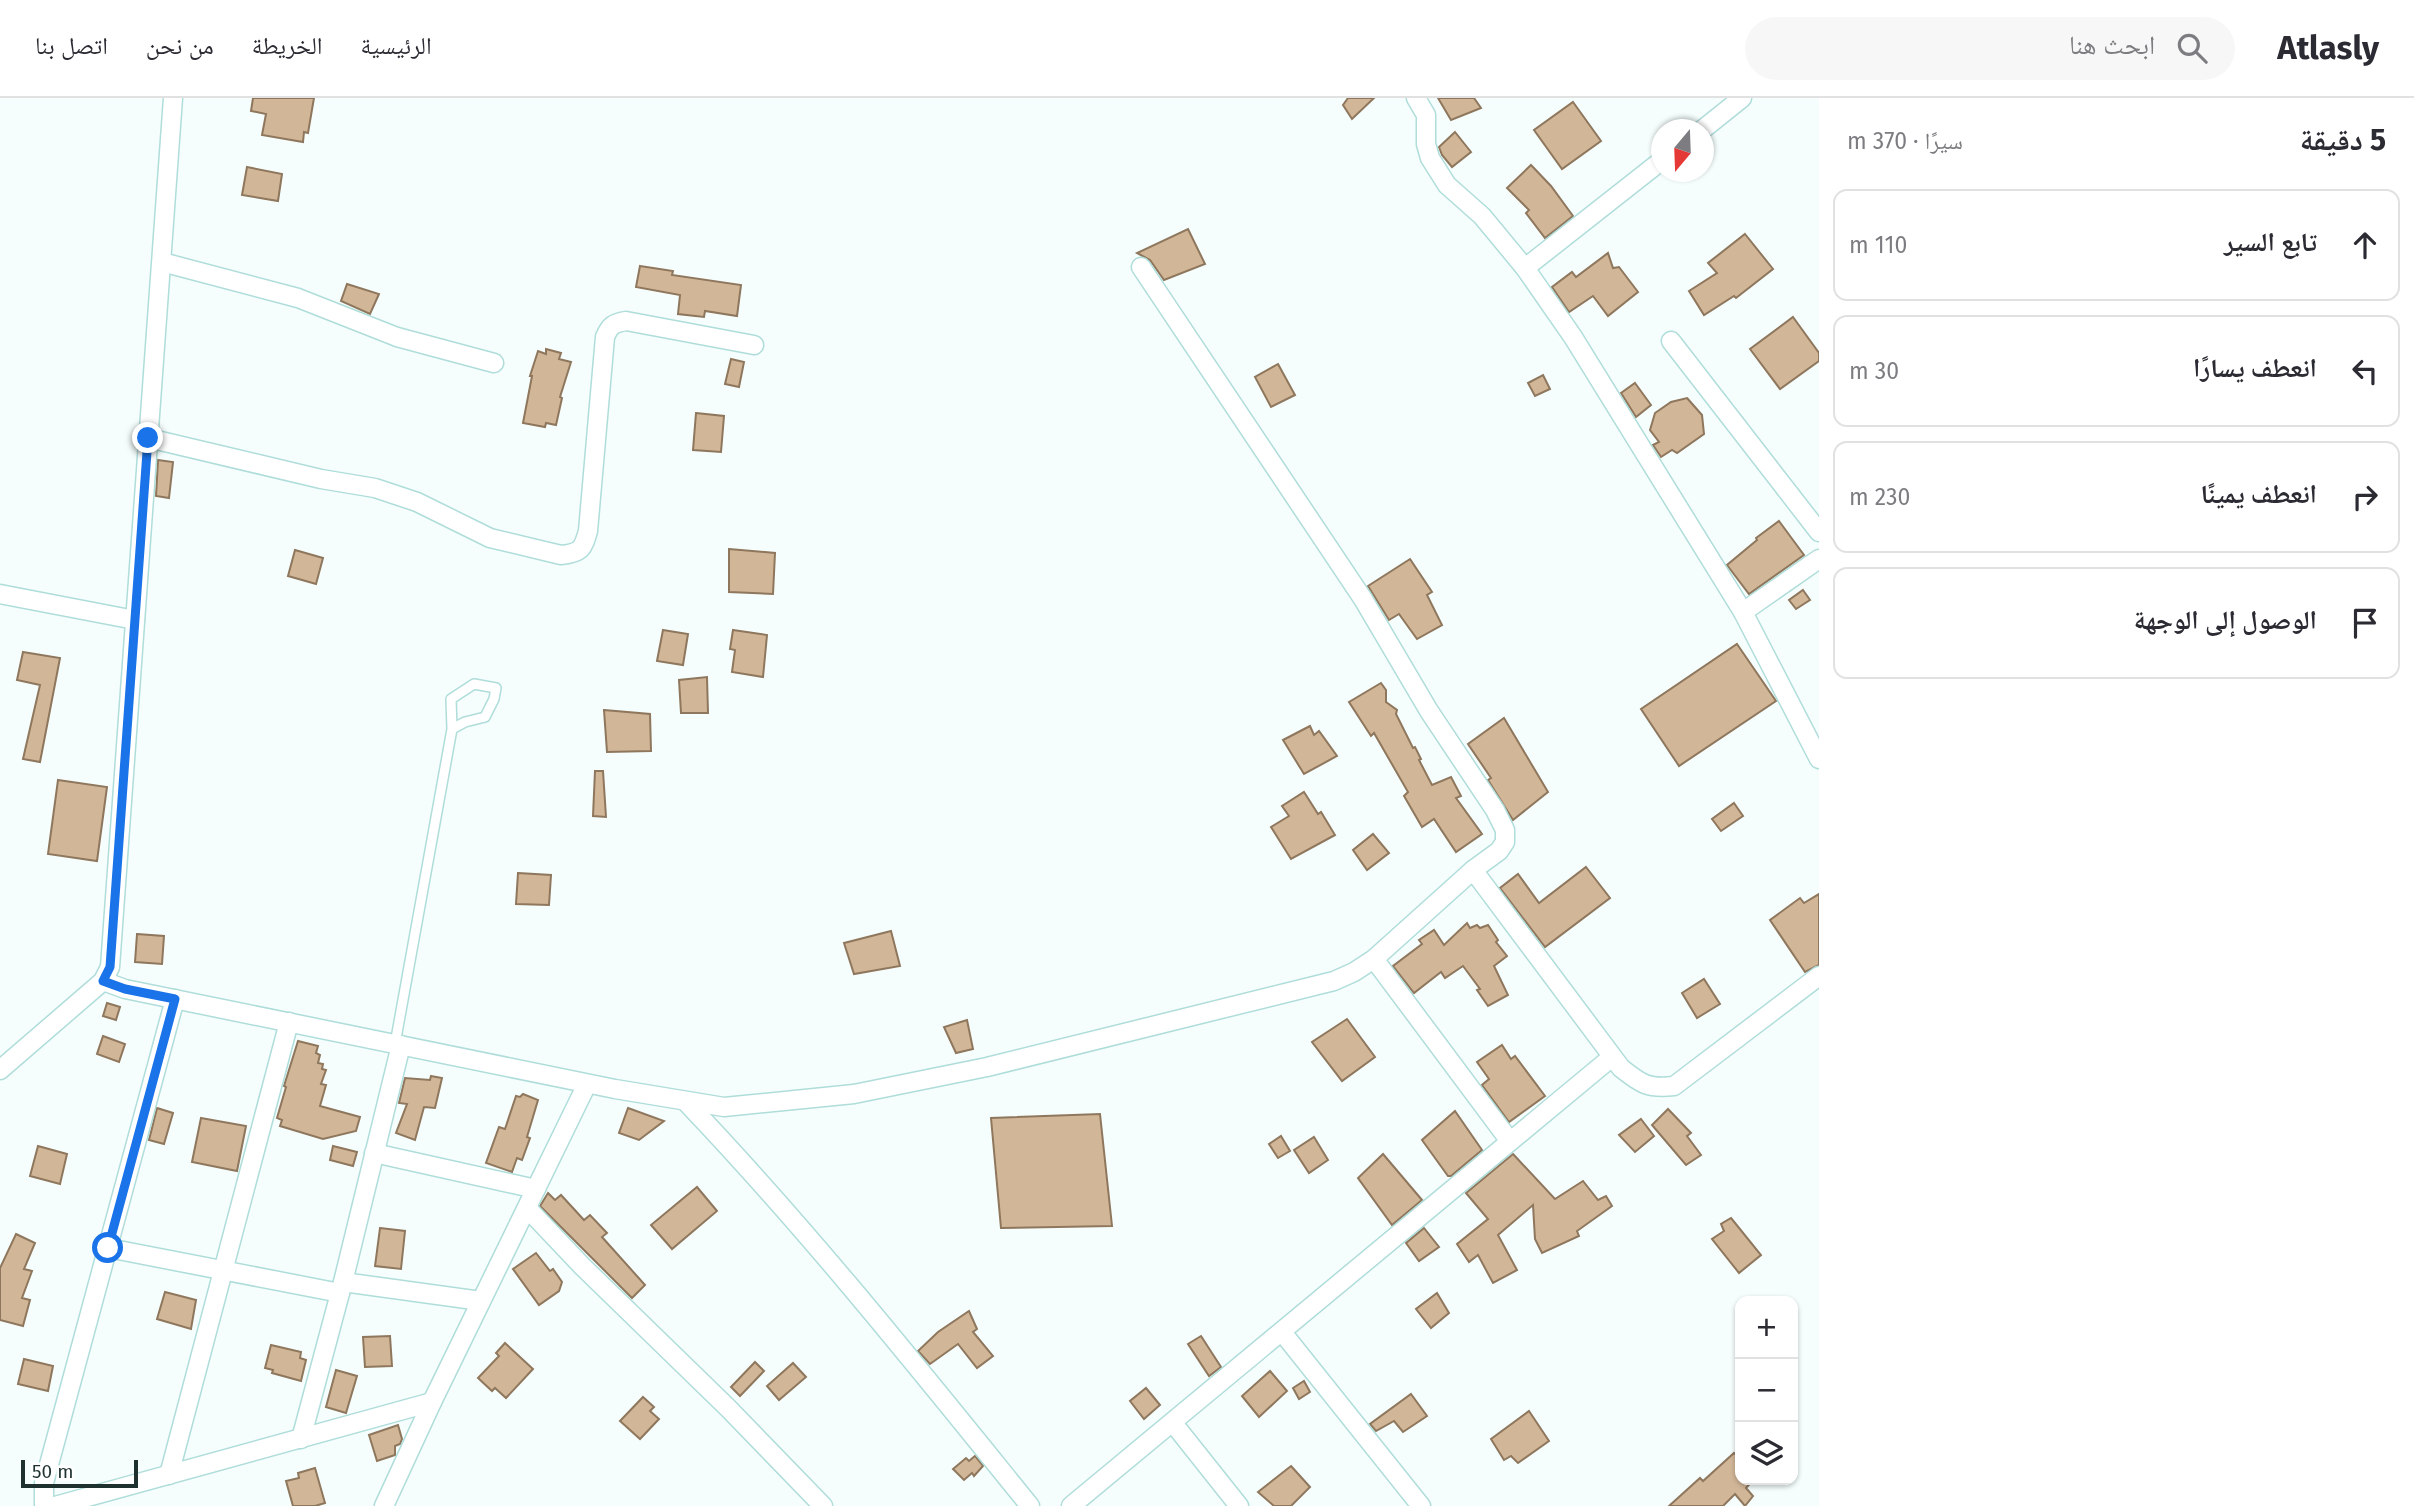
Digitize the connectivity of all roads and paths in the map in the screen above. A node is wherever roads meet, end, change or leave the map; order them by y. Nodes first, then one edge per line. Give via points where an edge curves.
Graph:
1 (173, 98) edge
2 (1416, 98) edge
3 (1742, 98) edge
4 (1714, 120) edge
5 (1651, 169) edge
6 (162, 262) junction
7 (1141, 267) dead end
8 (1525, 268) junction
9 (1671, 341) dead end
10 (754, 345) dead end
11 (494, 363) dead end
12 (148, 438) junction
13 (1819, 532) edge
14 (1819, 559) edge
15 (0, 594) edge
16 (1743, 612) junction
17 (135, 620) junction
18 (452, 729) junction
19 (1819, 759) edge
20 (1473, 870) junction
21 (1374, 959) junction
22 (1819, 976) edge
23 (103, 981) junction
24 (175, 999) junction
25 (289, 1022) junction
26 (398, 1045) junction
27 (1612, 1057) junction
28 (0, 1070) edge
29 (587, 1084) junction
30 (687, 1102) junction
31 (1509, 1140) junction
32 (374, 1153) junction
33 (536, 1189) junction
34 (527, 1208) junction
35 (108, 1248) junction
36 (223, 1270) junction
37 (341, 1288) junction
38 (481, 1301) junction
39 (1282, 1332) junction
40 (432, 1402) junction
41 (1173, 1423) junction
42 (301, 1439) junction
43 (169, 1475) junction
44 (44, 1506) edge
45 (55, 1506) edge
46 (384, 1506) edge
47 (823, 1506) edge
48 (1030, 1506) edge
49 (1071, 1506) edge
50 (1239, 1506) edge
51 (1421, 1506) edge

1 - 6 street
2 - 8 street via 1426,115 1430,158 1447,185 1482,216
3 - 4 street
5 - 8 street
6 - 11 street via 298,298 397,337
6 - 12 street
7 - 20 street via 1363,598 1429,711 1495,810 1505,830 1505,842
8 - 16 street via 1635,435
9 - 13 street
10 - 12 street via 626,321 609,327 588,531 583,547 573,554 490,538 417,502 375,488 321,480
12 - 17 street
14 - 16 street
15 - 17 street
16 - 19 street
17 - 23 street via 110,967
18 - 18 lane via 451,699 474,684 496,688 485,717
18 - 26 lane
20 - 21 street
20 - 27 street
21 - 30 street via 1334,981 961,1072 855,1094 724,1107
21 - 31 street
22 - 27 street via 1674,1086 1656,1088 1639,1083
23 - 24 street
23 - 28 street
24 - 25 street
24 - 35 street
25 - 26 street
25 - 36 street
26 - 29 street
26 - 32 street
27 - 31 street
29 - 30 street
29 - 33 street
30 - 48 street via 754,1173
31 - 39 street
32 - 33 street
32 - 37 street
33 - 34 street
34 - 38 street
34 - 47 street
35 - 36 street
35 - 44 street via 44,1483
36 - 37 street
36 - 43 street
37 - 38 street
37 - 42 street
38 - 40 street
39 - 41 street
39 - 51 street
40 - 42 street
40 - 46 street
41 - 49 street
41 - 50 street
42 - 43 street
43 - 45 street

